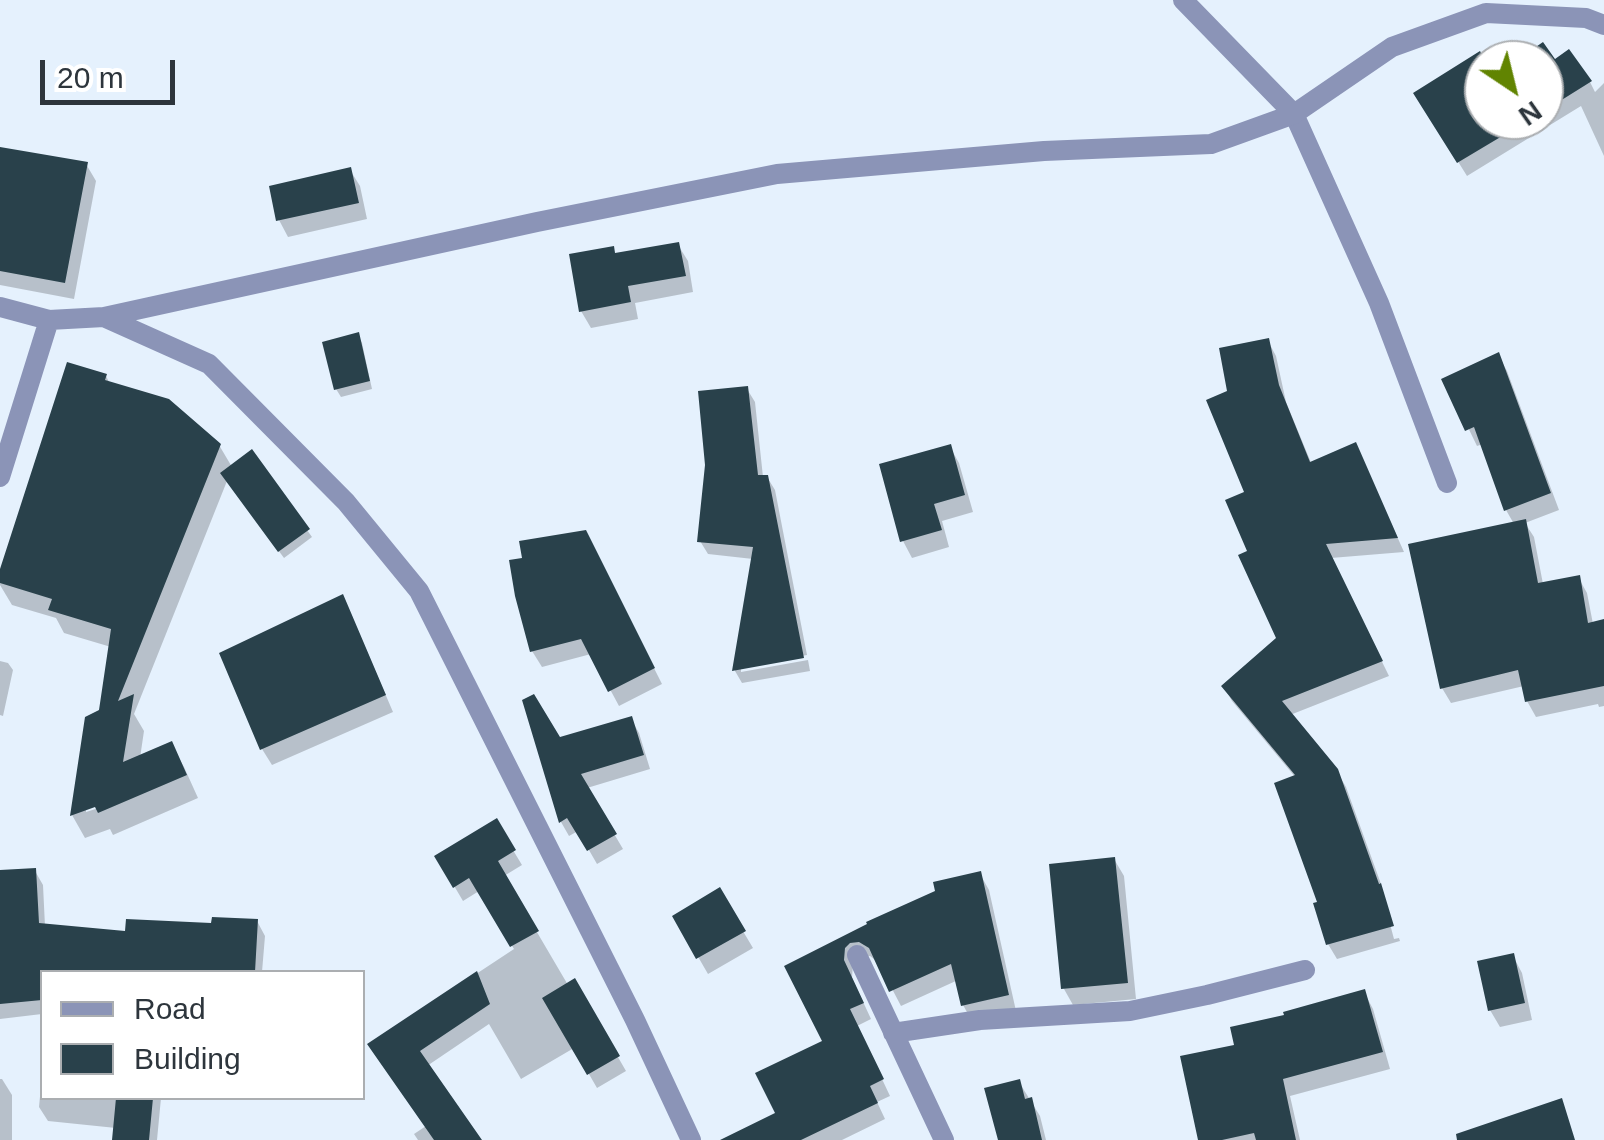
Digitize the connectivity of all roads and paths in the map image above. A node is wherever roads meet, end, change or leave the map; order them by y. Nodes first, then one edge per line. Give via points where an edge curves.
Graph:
1 (1183, 0) edge
2 (1604, 25) edge
3 (1294, 114) junction
4 (0, 307) edge
5 (104, 317) junction
6 (49, 320) junction
7 (0, 478) edge
8 (1447, 483) dead end
9 (857, 955) dead end
10 (1305, 970) dead end
11 (894, 1033) junction
12 (690, 1140) edge
13 (944, 1140) edge

1 - 3 street
2 - 3 street via 1486,12 1392,47
3 - 5 street via 1211,144 777,174
3 - 8 street via 1379,303
4 - 6 street
5 - 6 street
5 - 12 street via 209,364 346,502 419,591
6 - 7 street
9 - 11 street
10 - 11 street via 1130,1010
11 - 13 street

